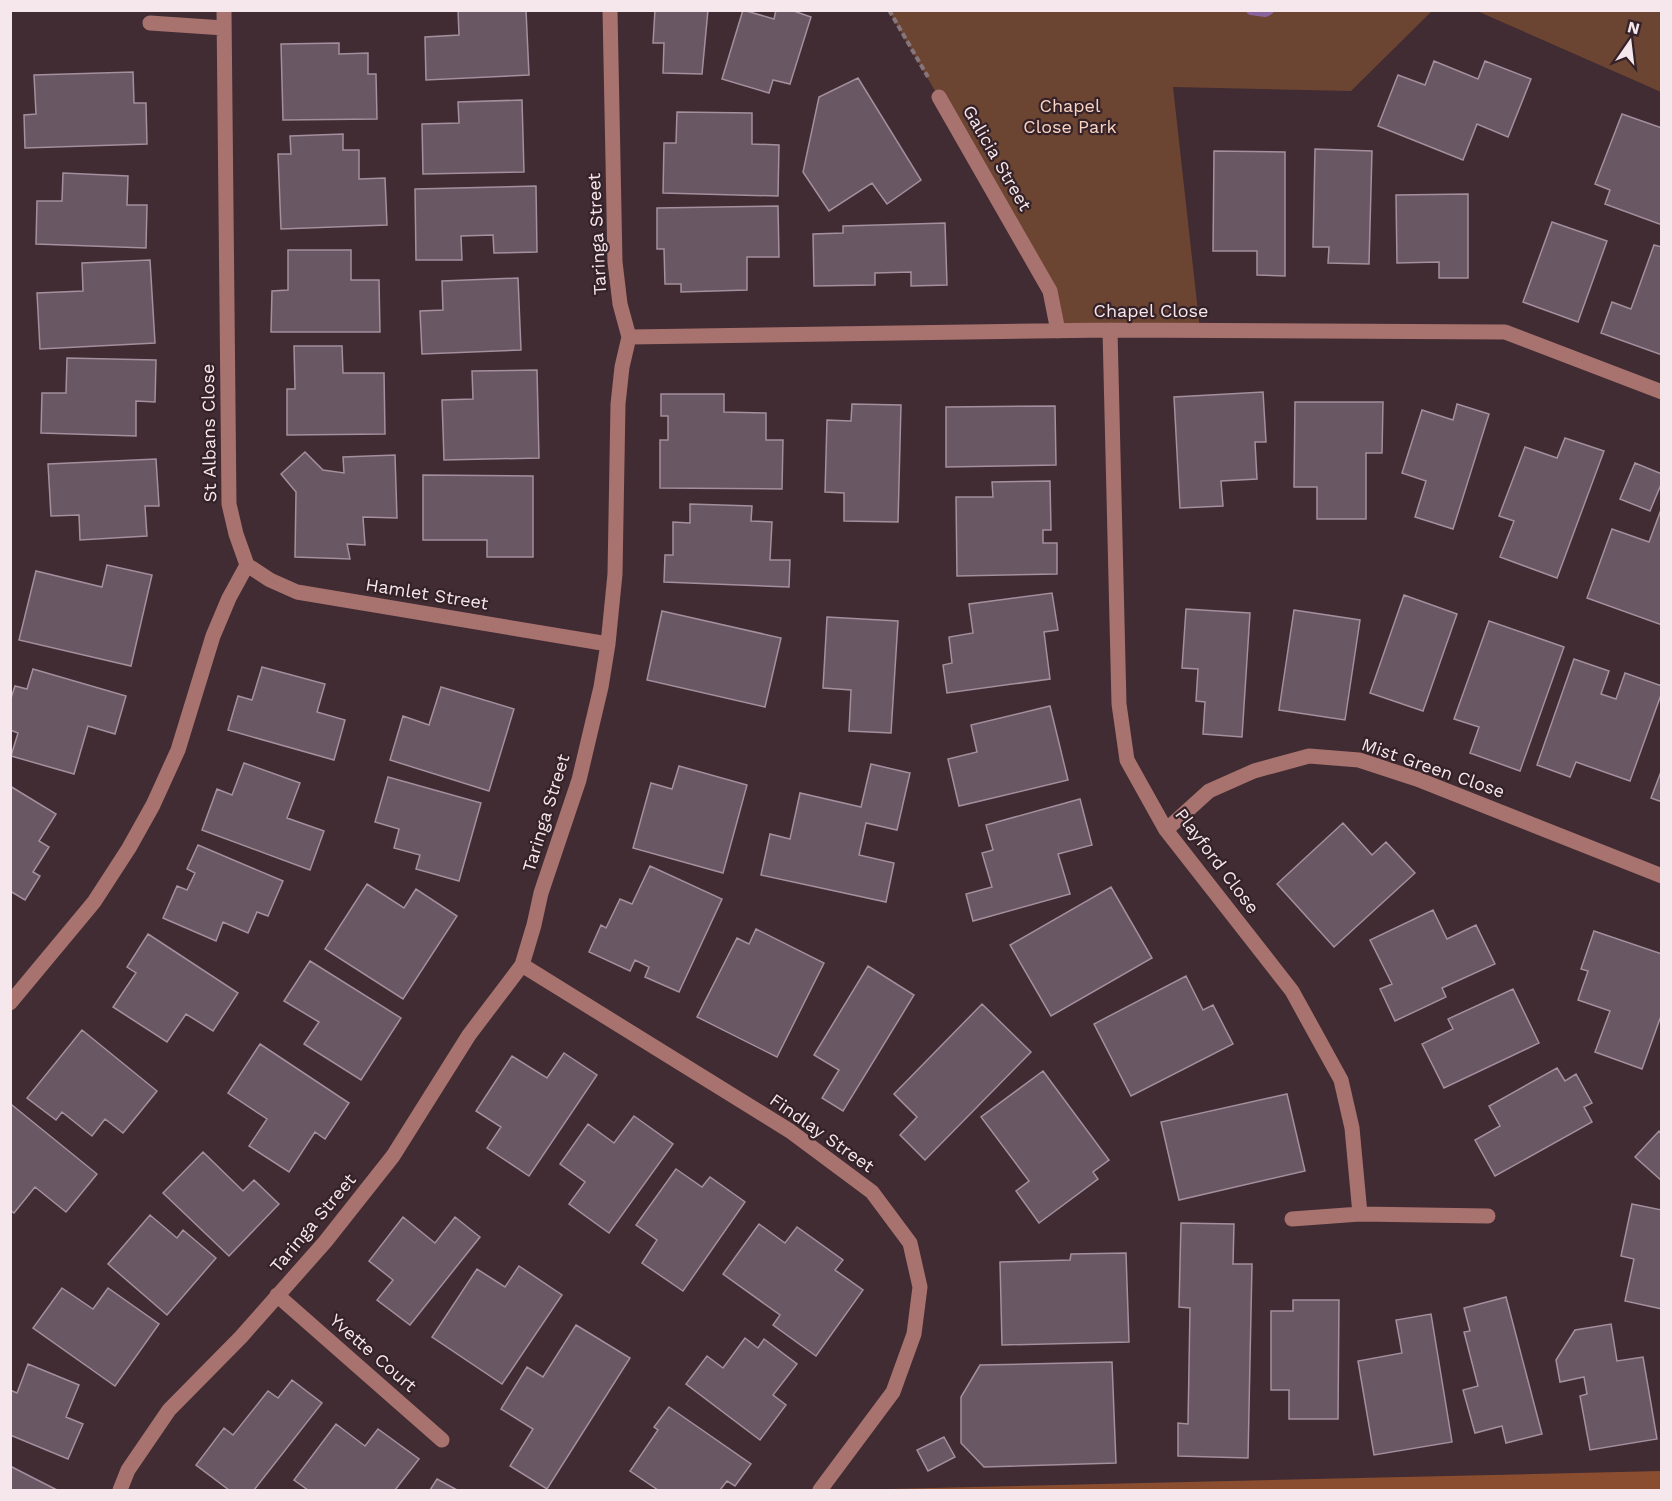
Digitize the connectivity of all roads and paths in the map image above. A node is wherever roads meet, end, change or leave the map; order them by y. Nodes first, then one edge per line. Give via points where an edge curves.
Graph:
1 (224, 10) edge
2 (610, 10) edge
3 (889, 10) edge
4 (150, 23) dead end
5 (224, 28) junction
6 (939, 97) joint
7 (1110, 330) junction
8 (1058, 331) junction
9 (629, 338) junction
10 (1662, 392) edge
11 (247, 565) junction
12 (608, 644) junction
13 (1166, 830) junction
14 (1662, 876) edge
15 (522, 965) junction
16 (10, 1003) edge
17 (1360, 1214) junction
18 (1488, 1216) dead end
19 (1292, 1219) dead end
20 (277, 1295) junction
21 (442, 1440) dead end
22 (120, 1491) edge
23 (820, 1491) edge

1 - 5 street, St Albans Close
2 - 9 street, Taringa Street via 615,262
3 - 6 path, Galicia Street
4 - 5 street
5 - 11 street, St Albans Close via 229,504
6 - 8 street, Galicia Street via 1050,291
7 - 8 street, Chapel Close
7 - 10 street, Chapel Close via 1505,332
7 - 13 street, Playford Close via 1119,704 1127,760
8 - 9 street, Chapel Close
9 - 12 street, Taringa Street via 618,404 615,574
11 - 12 street, Hamlet Street via 297,592
11 - 16 street via 213,636 178,750 153,806 94,903
12 - 15 street, Taringa Street via 579,780 541,893
13 - 14 street, Mist Green Close via 1209,791 1254,771 1309,756 1359,760
13 - 17 street, Playford Close via 1292,991 1341,1080 1352,1128
15 - 20 street, Taringa Street via 469,1035 393,1156
15 - 23 street, Findlay Street via 790,1131 872,1192 910,1243 920,1287 914,1334 893,1392
17 - 18 street
17 - 19 street
20 - 21 street, Yvette Court
20 - 22 street, Taringa Street via 169,1410 128,1470

